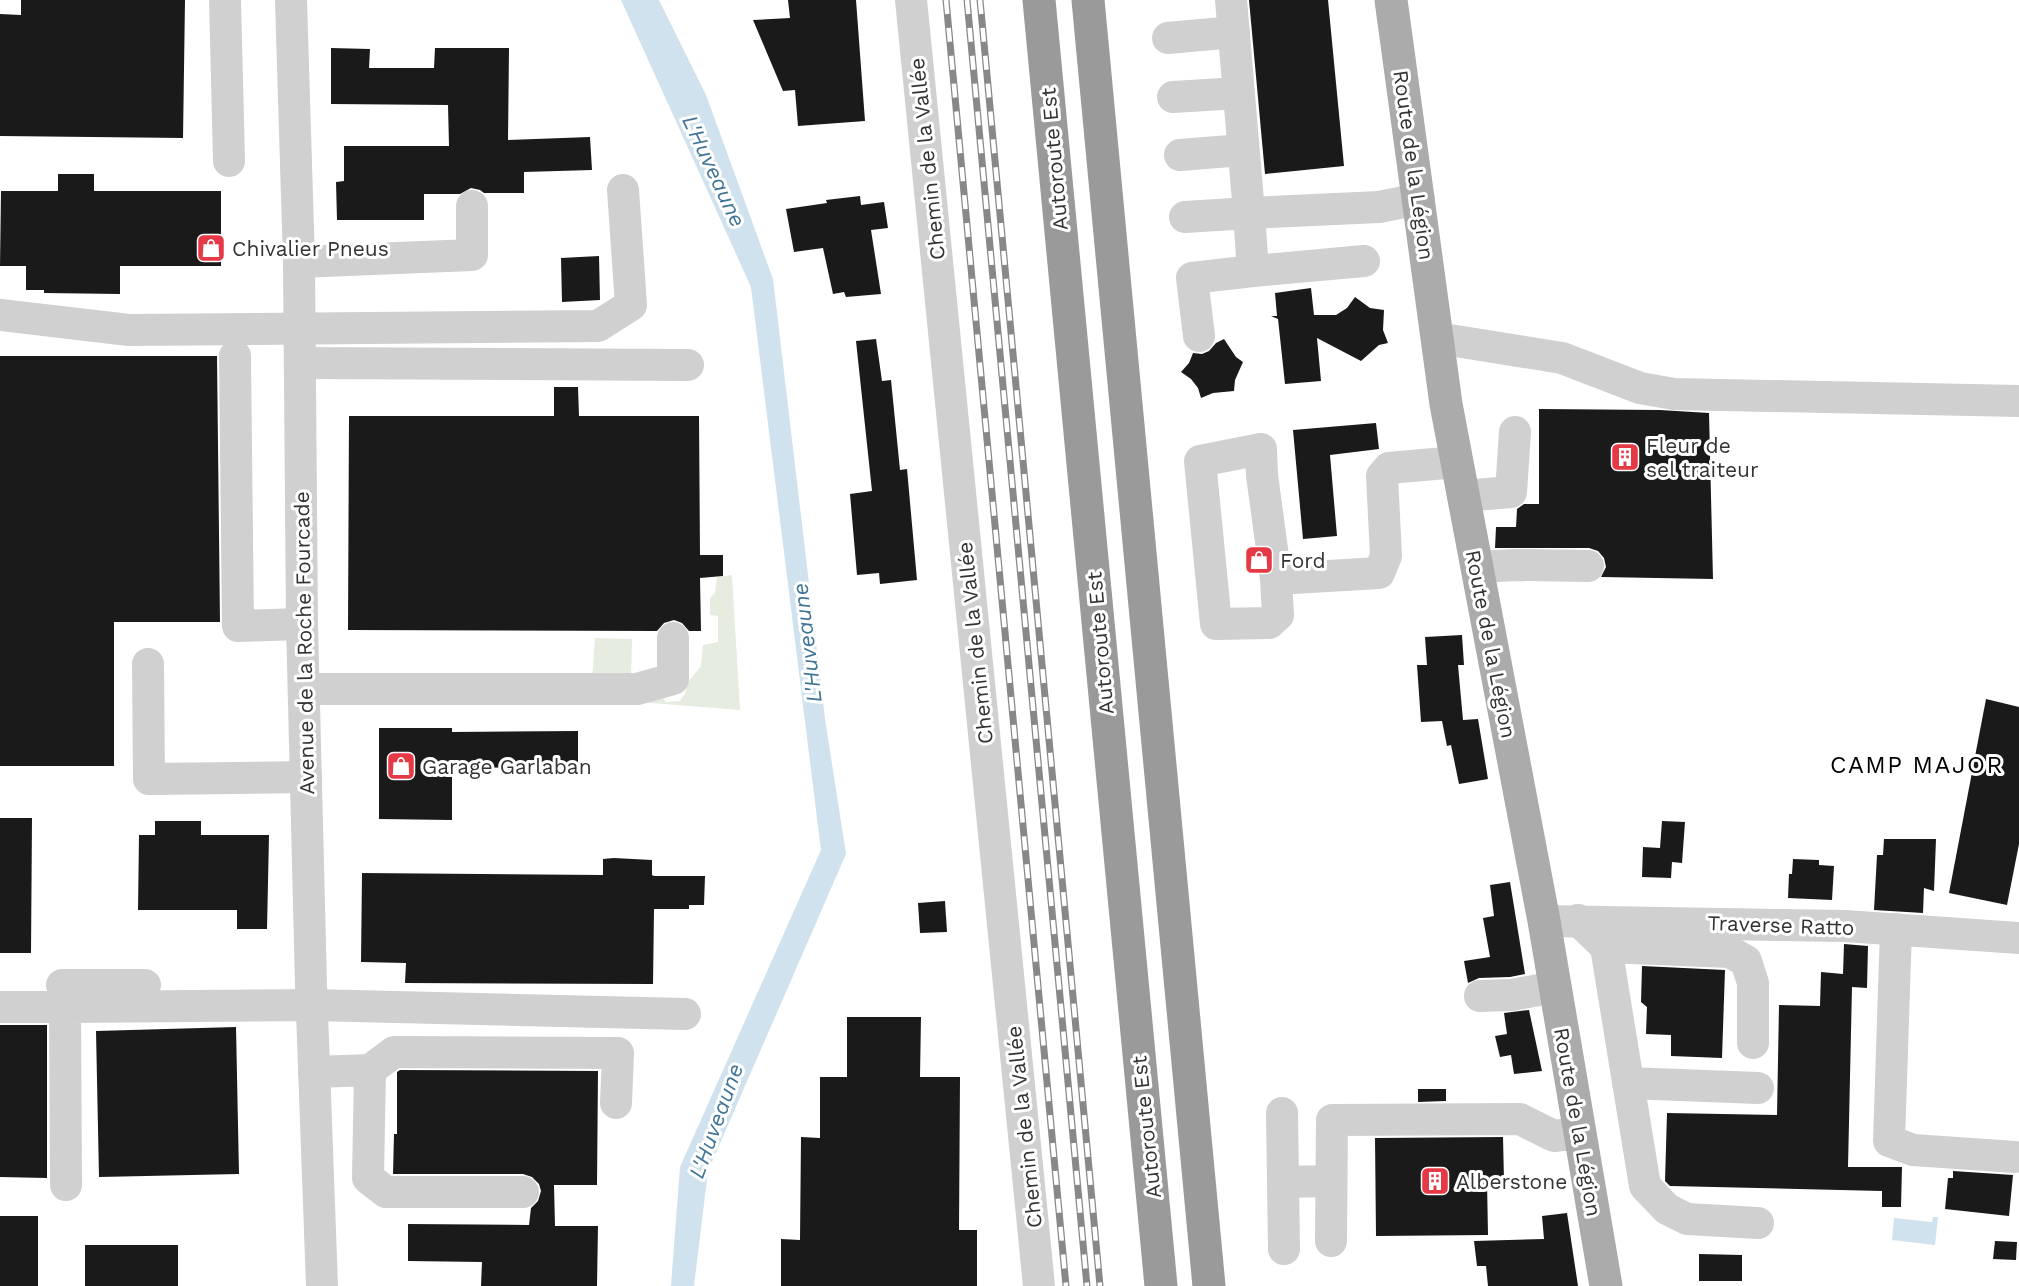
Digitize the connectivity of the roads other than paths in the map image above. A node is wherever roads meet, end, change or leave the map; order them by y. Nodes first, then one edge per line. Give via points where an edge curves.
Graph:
1 (225, 0) edge
2 (291, 0) edge
3 (911, 0) edge
4 (1039, 0) edge
5 (1088, 0) edge
6 (1232, 0) edge
7 (1391, 0) edge
8 (1234, 32) junction
9 (1168, 38) dead end
10 (1239, 93) junction
11 (1173, 97) dead end
12 (1243, 150) junction
13 (1180, 155) dead end
14 (229, 161) dead end
15 (623, 190) dead end
16 (1419, 200) junction
17 (472, 206) dead end
18 (1249, 213) junction
19 (1185, 217) dead end
20 (299, 261) junction
21 (1364, 261) dead end
22 (1253, 271) junction
23 (0, 315) edge
24 (300, 328) junction
25 (1199, 336) dead end
26 (1437, 338) junction
27 (235, 356) dead end
28 (300, 363) junction
29 (688, 365) dead end
30 (2019, 401) edge
31 (1515, 432) dead end
32 (1457, 462) junction
33 (1463, 496) junction
34 (1588, 566) dead end
35 (1477, 567) junction
36 (1276, 579) junction
37 (302, 624) junction
38 (673, 638) dead end
39 (148, 664) dead end
40 (304, 689) junction
41 (306, 777) junction
42 (1578, 920) junction
43 (1544, 921) junction
44 (1896, 929) junction
45 (2019, 938) edge
46 (1606, 947) junction
47 (1555, 987) junction
48 (311, 995) junction
49 (64, 996) junction
50 (1480, 996) dead end
51 (0, 1007) edge
52 (685, 1014) dead end
53 (1753, 1043) dead end
54 (370, 1070) junction
55 (314, 1072) junction
56 (1628, 1083) junction
57 (1758, 1088) dead end
58 (616, 1103) dead end
59 (1282, 1113) dead end
60 (1580, 1132) junction
61 (2015, 1157) dead end
62 (1331, 1181) junction
63 (1283, 1182) junction
64 (66, 1185) dead end
65 (523, 1192) dead end
66 (1758, 1223) dead end
67 (1330, 1241) dead end
68 (1284, 1249) dead end
69 (328, 1284) edge
70 (1040, 1286) edge
71 (1161, 1286) edge
72 (1209, 1286) edge
73 (1606, 1286) edge

1 - 14 street
2 - 20 street, Avenue de la Roche Fourcade
3 - 70 street, Chemin de la Vallée
4 - 71 highway, Autoroute Est
5 - 72 highway
6 - 8 street
7 - 16 main road, Route de la Légion
8 - 9 street
8 - 10 street
10 - 11 street
10 - 12 street
12 - 13 street
12 - 18 street
15 - 24 street via 631,305 598,326
16 - 18 street via 1379,207
16 - 26 main road, Route de la Légion
17 - 20 street via 472,255
18 - 19 street
18 - 22 street
20 - 24 street, Avenue de la Roche Fourcade
21 - 22 street
22 - 25 street via 1192,278
23 - 24 street via 129,330
24 - 28 street, Avenue de la Roche Fourcade
26 - 30 street via 1562,358 1640,388 1674,394
26 - 32 main road, Route de la Légion
27 - 37 street via 238,626
28 - 29 street
28 - 37 street, Avenue de la Roche Fourcade
31 - 33 street via 1511,492
32 - 33 main road, Route de la Légion
32 - 36 street via 1389,468 1382,476 1386,556 1379,573
33 - 35 main road, Route de la Légion
34 - 35 street
35 - 43 main road, Route de la Légion
36 - 36 street via 1278,615 1269,623 1216,624 1200,461 1261,449
37 - 40 street, Avenue de la Roche Fourcade
38 - 40 street via 673,679 638,689
39 - 41 street via 149,779
40 - 41 street, Avenue de la Roche Fourcade
41 - 48 street, Avenue de la Roche Fourcade
42 - 43 street, Traverse Ratto
42 - 44 street, Traverse Ratto
42 - 46 street
43 - 47 main road, Route de la Légion
44 - 45 street, Traverse Ratto
44 - 61 street via 1889,1141 1913,1150
46 - 53 street via 1730,952 1746,961 1753,983
46 - 56 street
47 - 50 street
47 - 60 main road, Route de la Légion
48 - 49 street
48 - 52 street
48 - 55 street, Avenue de la Roche Fourcade
49 - 51 street
49 - 64 street
54 - 55 street
54 - 58 street via 394,1052 618,1053
54 - 65 street via 368,1179 386,1192
55 - 69 street, Avenue de la Roche Fourcade
56 - 57 street
56 - 66 street via 1645,1186 1667,1209 1687,1219
59 - 63 street
60 - 62 street via 1554,1136 1520,1119 1332,1120
60 - 73 main road, Route de la Légion
62 - 63 street
62 - 67 street
63 - 68 street

